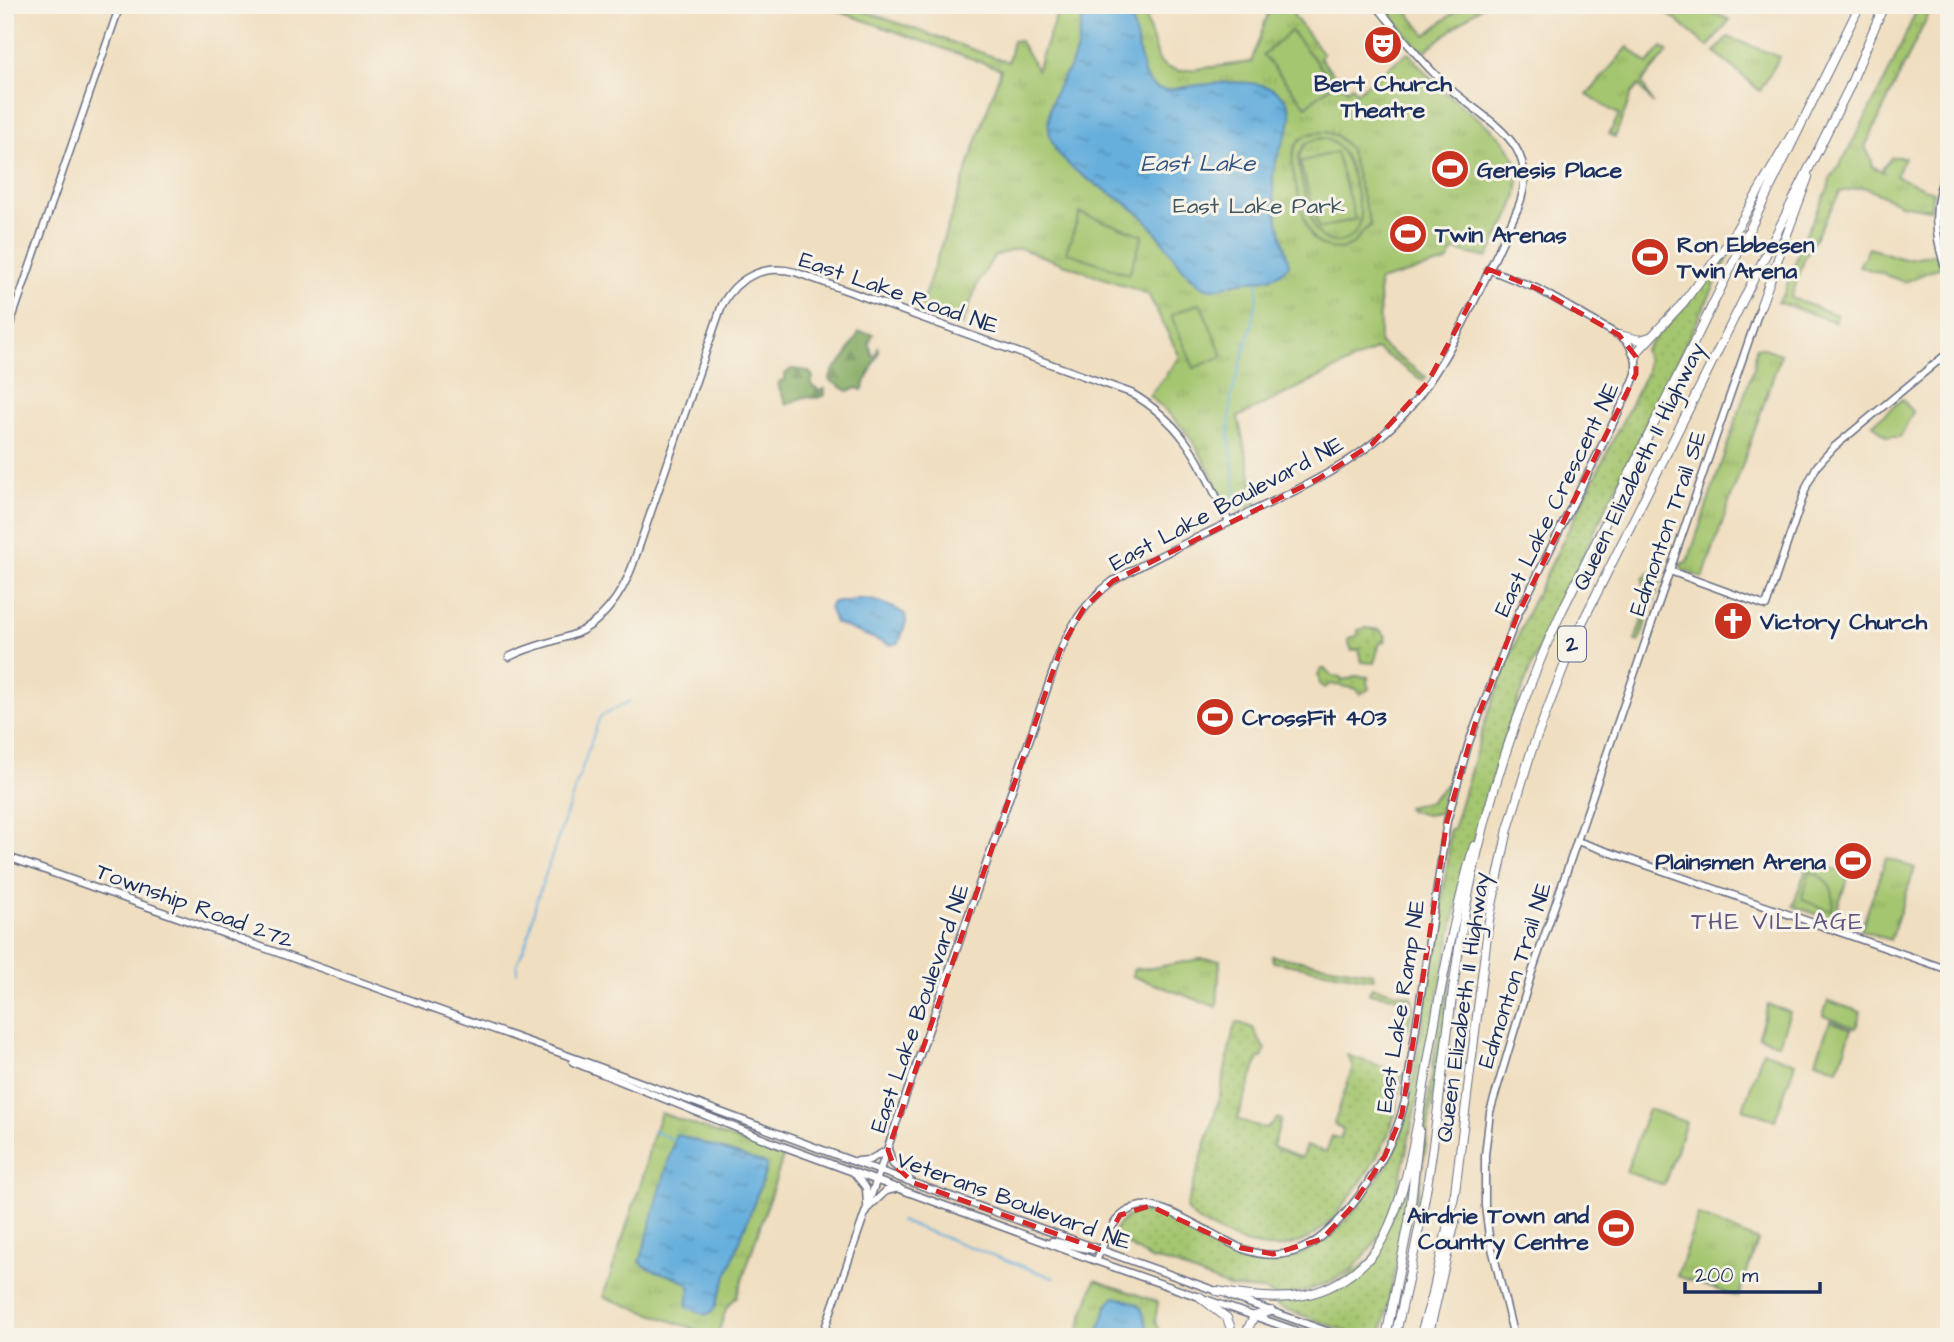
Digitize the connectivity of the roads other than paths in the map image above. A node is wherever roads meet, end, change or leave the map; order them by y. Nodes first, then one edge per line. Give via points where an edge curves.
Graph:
1 (120, 5) edge
2 (1376, 5) edge
3 (1860, 5) edge
4 (1884, 5) edge
5 (1805, 118) junction
6 (1820, 145) junction
7 (1949, 164) edge
8 (1488, 269) junction
9 (1949, 279) edge
10 (1761, 305) joint
11 (1660, 329) junction
12 (1619, 335) junction
13 (5, 339) edge
14 (1949, 352) edge
15 (1636, 357) junction
16 (1229, 522) junction
17 (1670, 571) junction
18 (509, 657) dead end
19 (1607, 753) joint
20 (1494, 790) junction
21 (1447, 821) joint
22 (1577, 841) junction
23 (5, 856) edge
24 (1949, 970) edge
25 (374, 987) joint
26 (516, 1038) junction
27 (1425, 1082) junction
28 (1463, 1142) junction
29 (888, 1150) junction
30 (855, 1162) junction
31 (850, 1170) junction
32 (881, 1171) junction
33 (877, 1180) junction
34 (914, 1183) junction
35 (902, 1188) junction
36 (867, 1209) junction
37 (1023, 1234) junction
38 (1101, 1250) junction
39 (1096, 1261) junction
40 (1217, 1291) junction
41 (1200, 1297) junction
42 (1271, 1311) junction
43 (1254, 1316) junction
44 (822, 1337) edge
45 (1234, 1337) edge
46 (1244, 1337) edge
47 (1314, 1337) edge
48 (1343, 1337) edge
49 (1386, 1337) edge
50 (1395, 1337) edge
51 (1420, 1337) edge
52 (1428, 1337) edge
53 (1514, 1337) edge

1 - 13 street
2 - 8 street, East Lake Boulevard NE via 1433,72 1503,130 1519,152 1524,191
3 - 5 highway, Queen Elizabeth II Highway / 2
4 - 6 highway, Queen Elizabeth II Highway / 2
5 - 11 highway via 1729,242
5 - 20 highway, Queen Elizabeth II Highway / 2 via 1560,615
6 - 10 highway
6 - 28 highway, Queen Elizabeth II Highway / 2 via 1576,635 1534,743 1508,829 1489,920
7 - 9 street via 1934,221
8 - 12 street via 1538,289
8 - 16 street, East Lake Boulevard NE via 1440,364 1397,421 1336,469
10 - 17 street, Edmonton Trail SE
11 - 12 highway via 1644,339
11 - 15 highway
12 - 15 street
14 - 17 street via 1825,456 1804,493 1766,606
15 - 21 street, East Lake Crescent NE via 1633,382 1503,650 1469,742
16 - 18 street, East Lake Road NE via 1185,438 1161,412 1131,393 794,272 768,270 745,279 722,305 623,587 600,617 576,634
16 - 29 street, East Lake Boulevard NE via 1113,581 1084,607 1070,629
17 - 19 street, Edmonton Trail SE
19 - 22 street, Edmonton Trail NE
20 - 27 highway via 1461,892
20 - 50 highway, Queen Elizabeth II Highway / 2 via 1470,887 1427,1184
21 - 38 street, East Lake Ramp NE via 1402,1114 1385,1156 1339,1222 1301,1249 1259,1253 1164,1210 1142,1206 1115,1221
22 - 24 street
22 - 53 street, Edmonton Trail NE via 1504,1062 1487,1135 1488,1226
23 - 25 street, Township Road 272
25 - 26 street, Veterans Boulevard NE
26 - 30 street, Veterans Boulevard NE
26 - 31 street, Veterans Boulevard NE
27 - 40 highway via 1394,1216 1370,1257 1332,1286 1296,1298 1264,1299
27 - 49 highway via 1409,1222
28 - 51 highway, Queen Elizabeth II Highway / 2 via 1446,1238
28 - 52 highway via 1458,1204
29 - 30 street
29 - 32 street, East Lake Boulevard NE
29 - 34 street via 893,1164
30 - 32 street, Veterans Boulevard NE
31 - 33 street, Veterans Boulevard NE
31 - 36 street via 866,1188
32 - 33 street, East Lake Boulevard NE
32 - 34 street, Veterans Boulevard NE
33 - 35 street, Veterans Boulevard NE
33 - 36 street, East Lake Boulevard NE
34 - 38 street, Veterans Boulevard NE
35 - 36 street via 886,1191
35 - 37 street, Veterans Boulevard NE
36 - 44 street, East Lake Boulevard NE
37 - 38 street
37 - 39 street, Veterans Boulevard NE
38 - 39 street, East Lake Ramp NE
38 - 40 street, Veterans Boulevard NE
39 - 41 street, Veterans Boulevard NE
40 - 42 street, Veterans Boulevard NE
41 - 43 street, Veterans Boulevard NE
41 - 45 highway via 1227,1318
42 - 43 highway
42 - 48 street, Veterans Boulevard NE
43 - 46 highway
43 - 47 street, Veterans Boulevard NE

